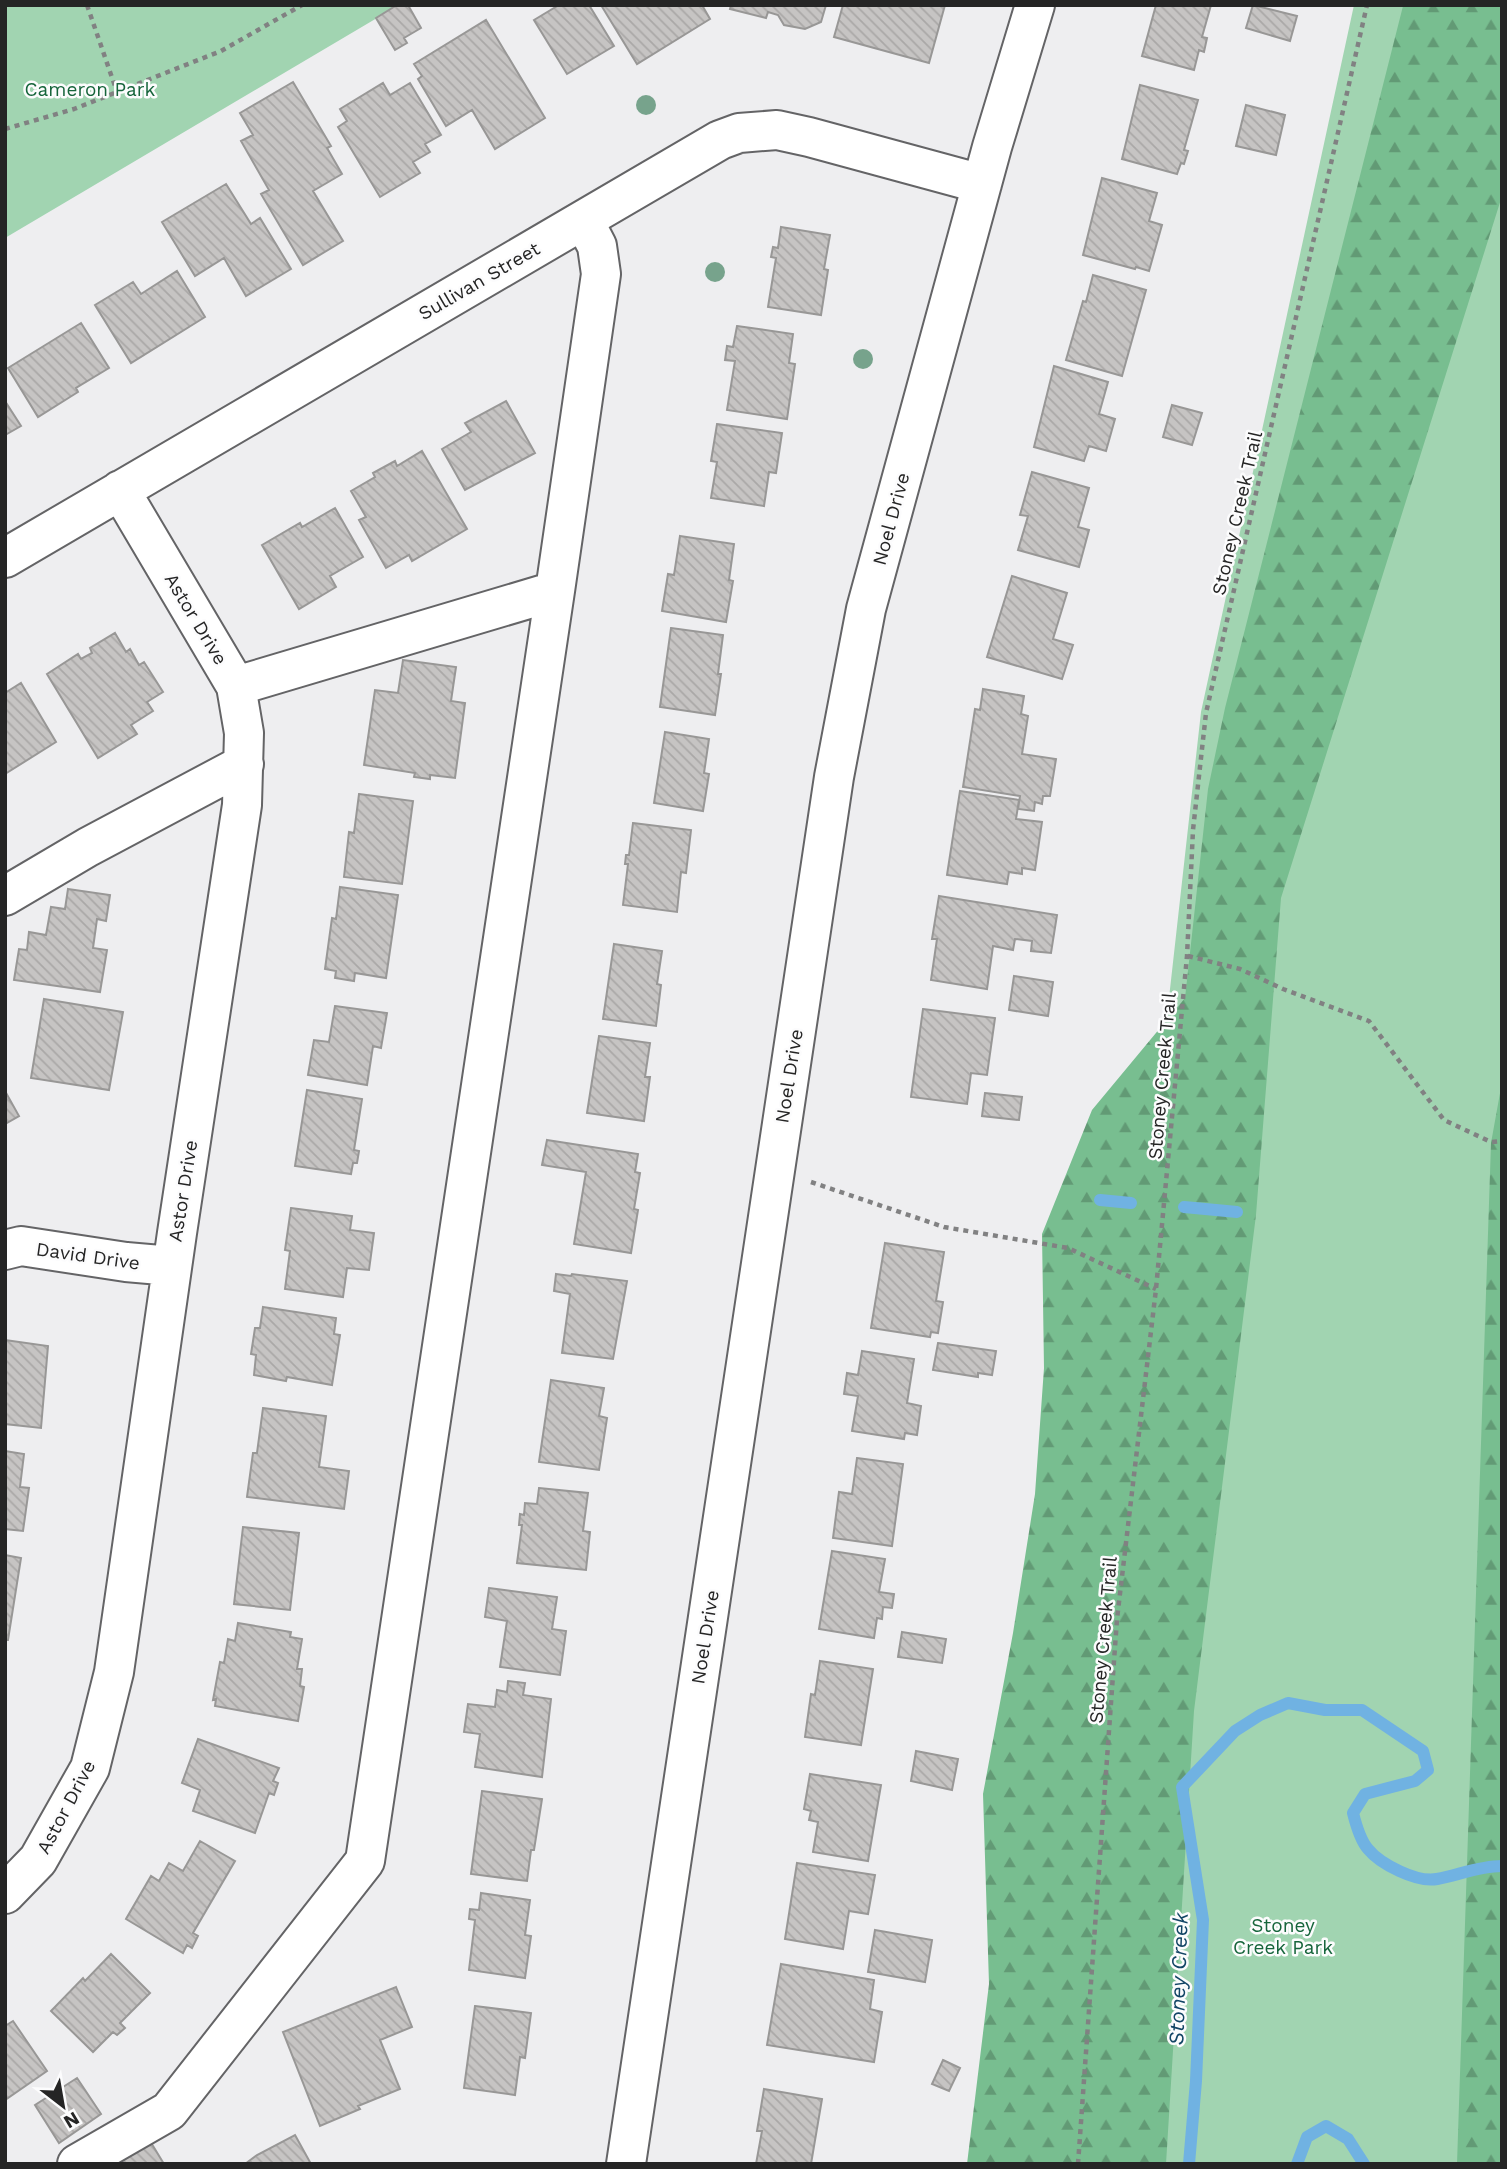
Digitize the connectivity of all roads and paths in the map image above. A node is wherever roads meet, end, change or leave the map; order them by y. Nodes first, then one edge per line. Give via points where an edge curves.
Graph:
1 (88, 5) edge
2 (302, 5) edge
3 (1035, 5) edge
4 (1367, 5) edge
5 (117, 92) junction
6 (5, 129) edge
7 (982, 184) junction
8 (584, 220) junction
9 (120, 490) junction
10 (5, 558) edge
11 (555, 591) junction
12 (236, 686) junction
13 (244, 764) junction
14 (5, 896) edge
15 (1188, 956) junction
16 (1502, 1141) edge
17 (806, 1180) dead end
18 (5, 1251) edge
19 (172, 1266) junction
20 (1156, 1289) junction
21 (5, 1894) edge
22 (77, 2164) edge
23 (626, 2164) edge
24 (1078, 2164) edge

1 - 5 path
2 - 5 path via 220,51
3 - 7 street, Noel Drive
4 - 15 path, Stoney Creek Trail via 1206,713 1193,830
5 - 6 path
7 - 8 street, Sullivan Street via 809,136 777,130 739,133 701,150
7 - 23 street, Noel Drive via 866,609 839,750
8 - 9 street, Sullivan Street
8 - 11 street via 597,246 601,274
9 - 10 street, Sullivan Street
9 - 12 street, Astor Drive
11 - 12 street
11 - 22 street via 365,1861 169,2111
12 - 13 street, Astor Drive
13 - 14 street
13 - 19 street, Astor Drive via 242,805
15 - 16 path via 1240,969 1369,1021 1444,1120 1491,1142
15 - 20 path, Stoney Creek Trail
17 - 20 path via 944,1227 1068,1248
18 - 19 street, David Drive via 21,1246
19 - 21 street, Astor Drive via 114,1672 90,1768 38,1860
20 - 24 path, Stoney Creek Trail via 1117,1619

